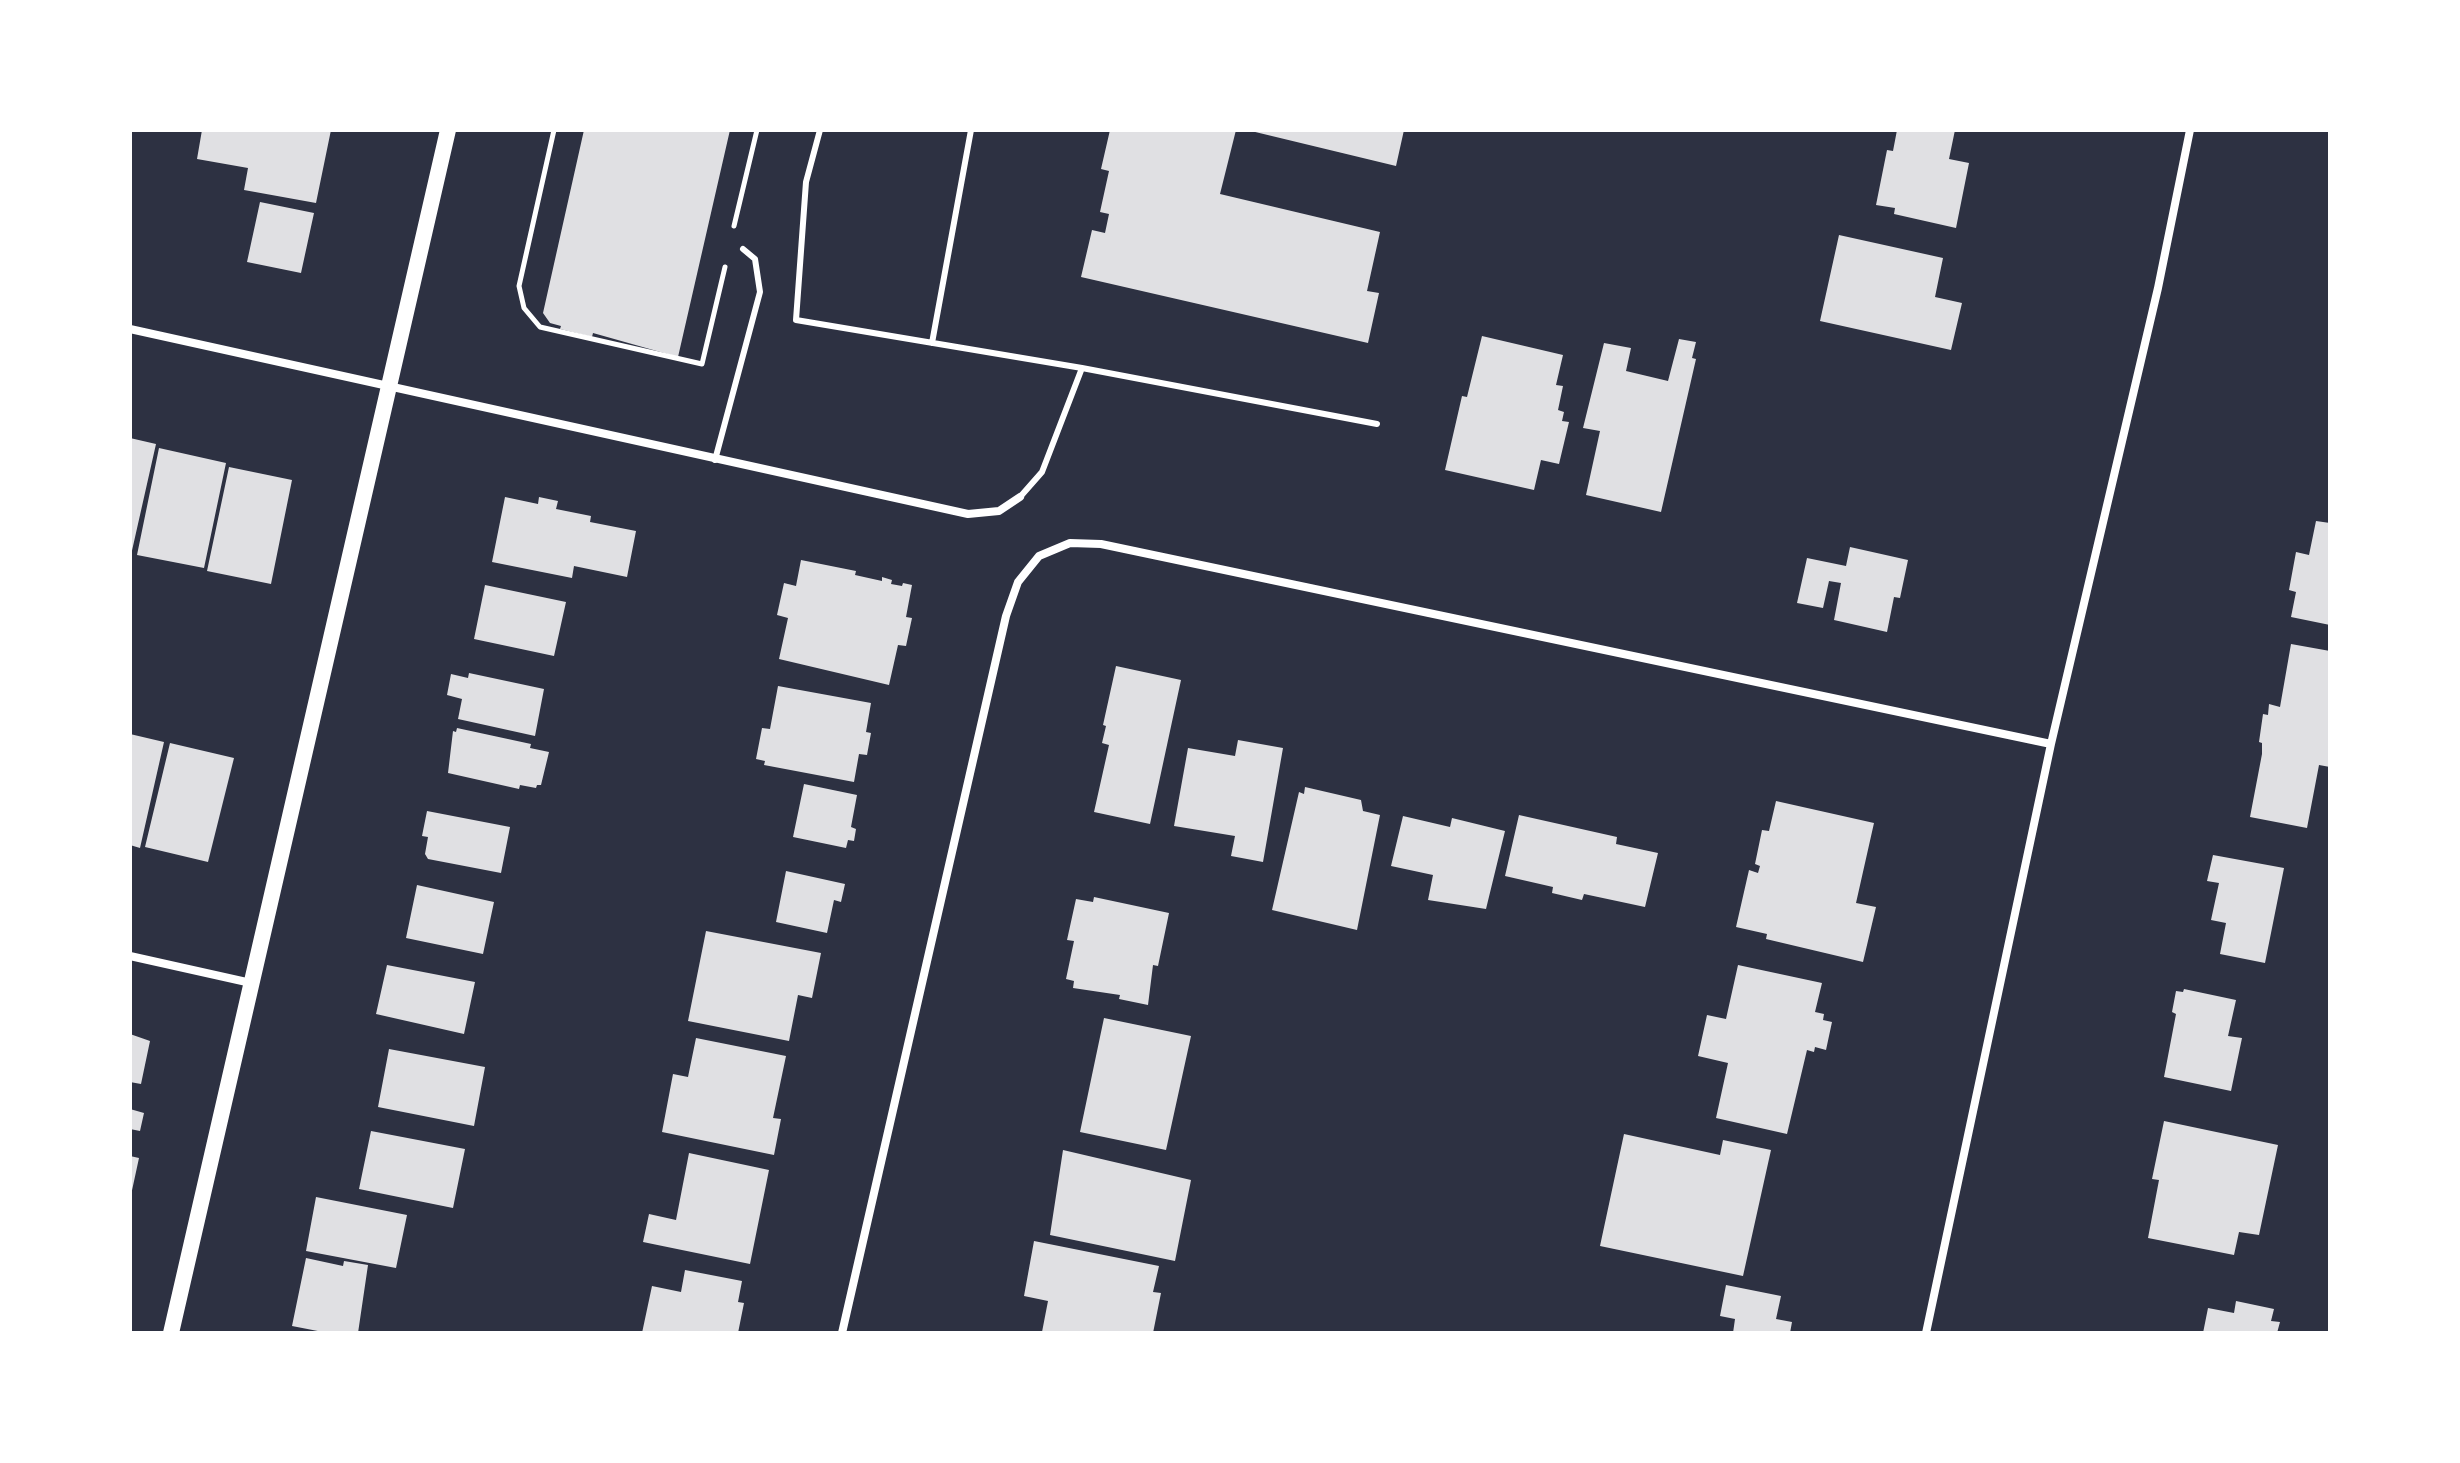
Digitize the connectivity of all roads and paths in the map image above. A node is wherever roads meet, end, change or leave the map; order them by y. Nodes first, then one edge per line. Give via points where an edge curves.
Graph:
1 (448, 130) edge
2 (554, 130) edge
3 (757, 130) edge
4 (820, 130) edge
5 (971, 130) edge
6 (2190, 130) edge
7 (733, 232) dead end
8 (743, 249) dead end
9 (726, 262) dead end
10 (130, 329) edge
11 (932, 343) junction
12 (1082, 368) junction
13 (390, 387) junction
14 (1377, 424) dead end
15 (715, 460) junction
16 (1020, 497) joint
17 (2051, 744) junction
18 (130, 956) edge
19 (251, 983) junction
20 (171, 1333) edge
21 (842, 1333) edge
22 (1926, 1333) edge

1 - 13 main road
2 - 9 path via 519,286 524,308 540,327 702,364
3 - 7 path
4 - 11 lane via 806,182 796,320
5 - 11 lane
6 - 17 street
8 - 15 lane via 755,259 760,292
10 - 13 street
11 - 12 lane
12 - 14 lane
12 - 16 lane via 1042,472
13 - 15 street
13 - 19 main road
15 - 16 street via 968,514 999,511
17 - 21 street via 1101,544 1070,543 1039,556 1018,582 1006,616
17 - 22 street
18 - 19 street
19 - 20 main road

